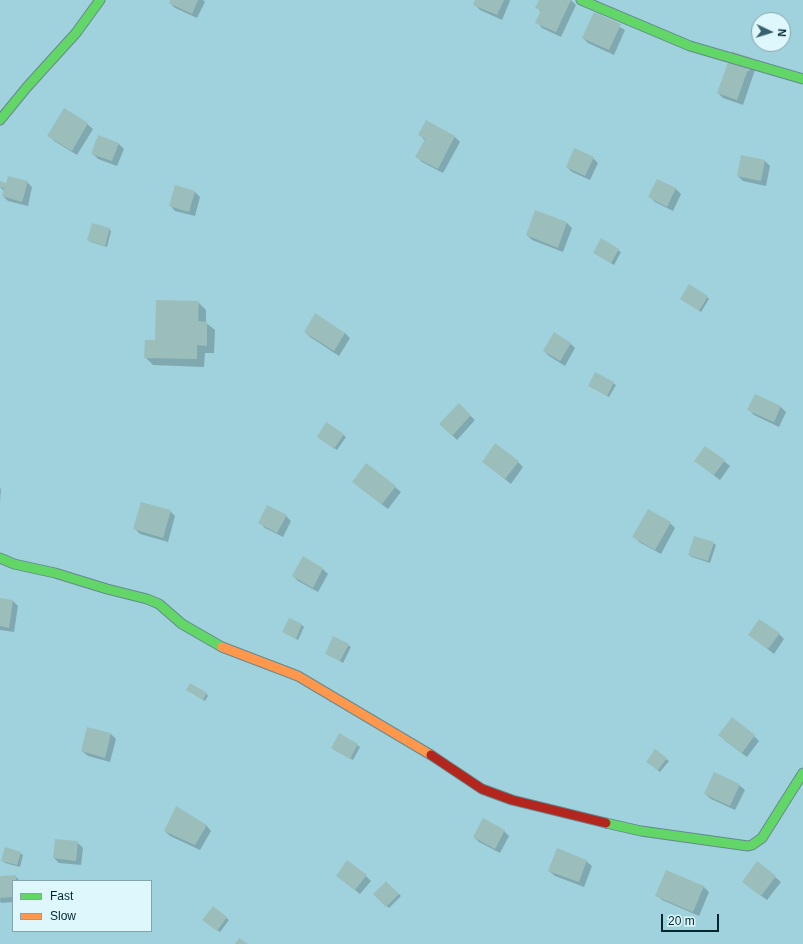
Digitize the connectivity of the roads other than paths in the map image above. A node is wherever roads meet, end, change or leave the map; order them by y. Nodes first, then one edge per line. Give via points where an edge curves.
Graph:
1 (100, 0) edge
2 (580, 0) edge
3 (803, 79) edge
4 (0, 120) edge
5 (0, 558) edge
6 (803, 773) edge

1 - 4 street via 76,33
2 - 3 street via 690,46
5 - 6 street via 159,604 182,624 220,646 298,676 420,748 482,789 512,800 641,831 748,846 762,838

